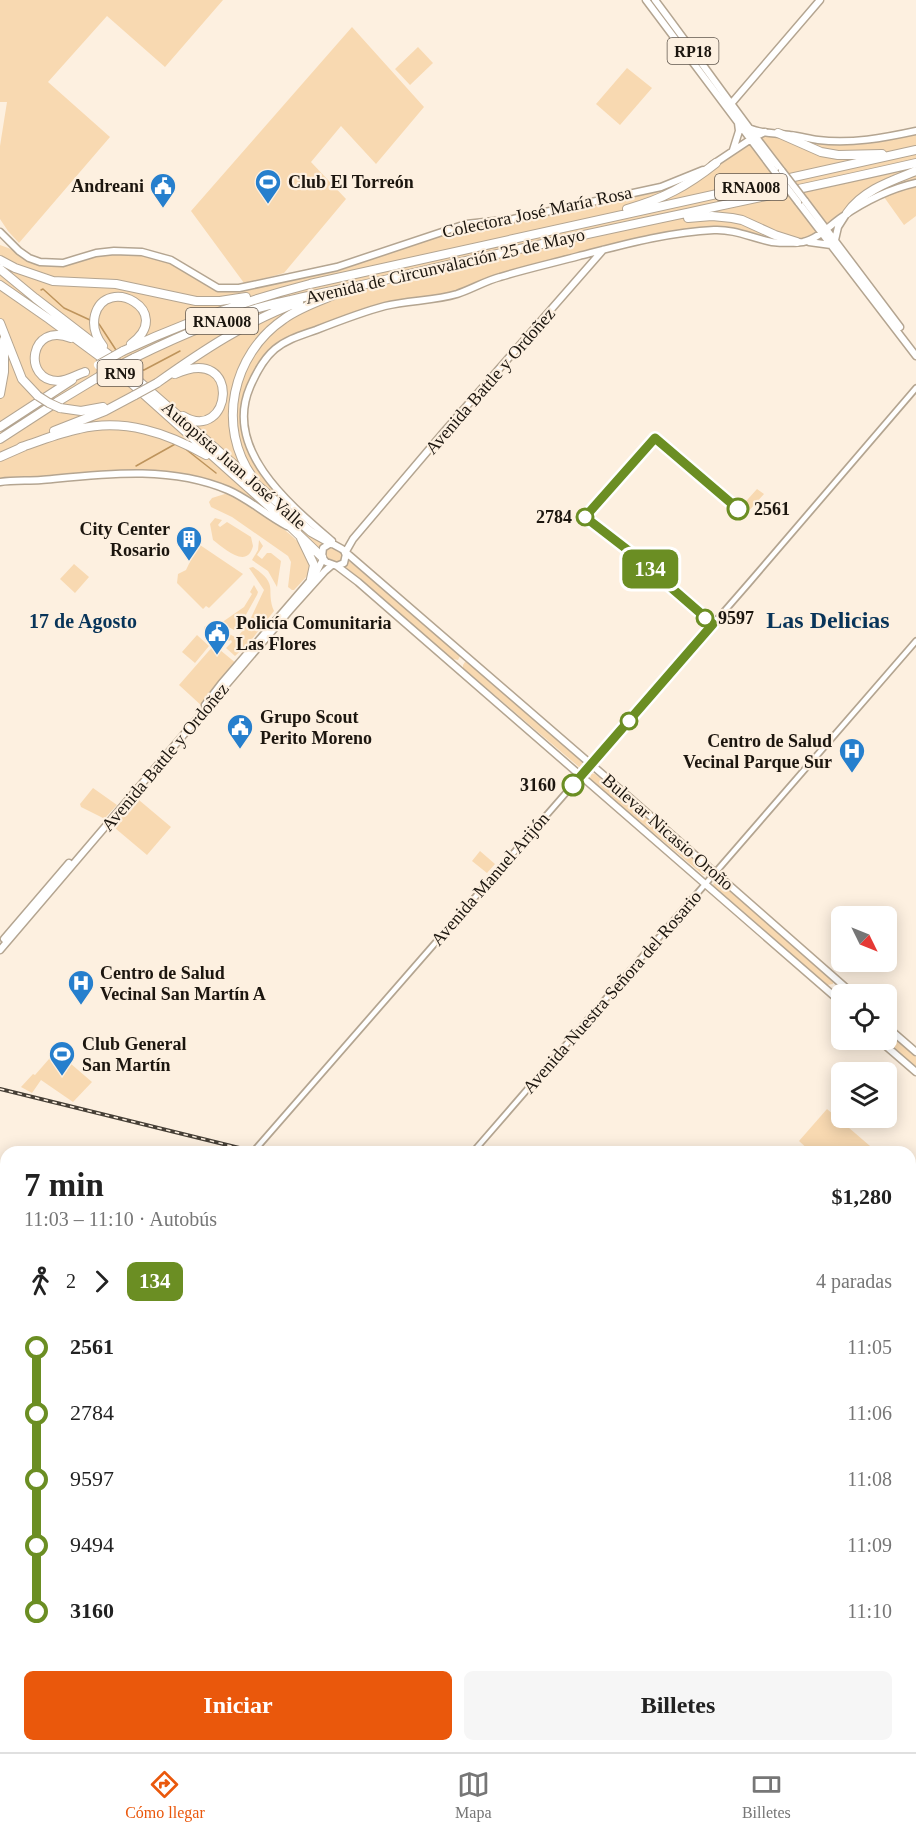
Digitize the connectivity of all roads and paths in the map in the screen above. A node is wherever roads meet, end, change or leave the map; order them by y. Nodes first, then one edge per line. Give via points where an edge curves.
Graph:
1 (646, 0) edge
2 (655, 0) edge
3 (820, 0) edge
4 (729, 105) junction
5 (738, 122) junction
6 (748, 128) junction
7 (916, 131) edge
8 (765, 132) junction
9 (778, 133) junction
10 (753, 138) junction
11 (916, 150) edge
12 (733, 151) junction
13 (896, 155) junction
14 (716, 163) junction
15 (916, 163) edge
16 (916, 171) edge
17 (916, 183) edge
18 (847, 213) junction
19 (606, 218) junction
20 (636, 224) junction
21 (824, 230) junction
22 (0, 232) edge
23 (801, 242) junction
24 (834, 243) junction
25 (603, 250) junction
26 (0, 260) edge
27 (0, 269) edge
28 (0, 285) edge
29 (350, 288) junction
30 (269, 294) junction
31 (315, 296) junction
32 (0, 323) edge
33 (3, 332) junction
34 (83, 343) junction
35 (916, 349) edge
36 (123, 351) junction
37 (109, 355) junction
38 (916, 356) edge
39 (85, 372) junction
40 (157, 382) junction
41 (916, 388) edge
42 (0, 394) edge
43 (135, 395) junction
44 (165, 405) junction
45 (0, 427) edge
46 (0, 439) edge
47 (21, 447) junction
48 (0, 457) edge
49 (230, 472) junction
50 (0, 482) edge
51 (265, 493) junction
52 (297, 533) junction
53 (353, 540) junction
54 (335, 544) junction
55 (346, 553) junction
56 (322, 558) junction
57 (334, 566) junction
58 (311, 579) junction
59 (916, 641) edge
60 (591, 764) junction
61 (581, 775) junction
62 (715, 872) junction
63 (706, 884) junction
64 (0, 944) edge
65 (0, 950) edge
66 (842, 984) edge
67 (831, 993) edge
68 (897, 1036) edge
69 (891, 1050) edge
70 (916, 1052) edge
71 (916, 1072) edge
72 (258, 1146) edge
73 (478, 1146) edge

1 - 4 main road, RP18
2 - 4 main road, RP18
3 - 4 main road
4 - 5 main road, RP18
4 - 6 main road, RP18
5 - 10 main road, RP18
5 - 12 main road
6 - 8 main road
6 - 10 main road, RP18
7 - 9 main road via 853,141
8 - 9 main road
8 - 10 main road, Colectora José María Rosa
9 - 13 highway via 821,152
10 - 12 main road, Colectora José María Rosa
10 - 21 main road, RP18, bridge
11 - 13 highway, Avenida de Circunvalación 25 de Mayo / RNA008
12 - 14 main road, Colectora José María Rosa
13 - 19 highway, Avenida de Circunvalación 25 de Mayo / RNA008
14 - 19 highway via 694,181 663,197
14 - 22 main road, Colectora José María Rosa via 661,187 513,219 466,224 337,267 245,288 218,288 171,260 142,252 114,251 63,263 40,262 20,251
15 - 20 highway, Avenida de Circunvalación 25 de Mayo / RNA008
16 - 18 highway via 868,193
17 - 18 main road via 878,196
18 - 21 main road
18 - 24 main road
19 - 30 highway, Avenida de Circunvalación 25 de Mayo / RNA008
20 - 23 highway via 696,216 732,218
20 - 29 highway, Avenida de Circunvalación 25 de Mayo / RNA008
21 - 23 main road
21 - 24 main road
23 - 24 main road
23 - 25 main road via 771,242 714,230 647,239
24 - 35 main road
24 - 38 main road
25 - 53 main road, Avenida Battle y Ordoñez
25 - 54 main road via 497,278 455,294 387,306 344,319 289,340 264,361 245,407 245,434 250,448 278,490
26 - 30 highway via 53,281 116,284 196,301
27 - 37 highway, Autopista Juan José Valle / RN9
28 - 34 highway, Autopista Juan José Valle / RN9
29 - 31 highway, Avenida de Circunvalación 25 de Mayo / RNA008
29 - 51 highway via 283,320 256,345 240,375 233,405 233,434 242,461
30 - 36 highway, Avenida de Circunvalación 25 de Mayo / RNA008 via 219,310
31 - 40 highway via 245,326
31 - 46 highway, Avenida de Circunvalación 25 de Mayo / RNA008, bridge via 224,320 164,343 105,373
32 - 33 highway
33 - 42 highway via 5,360
33 - 43 highway, bridge via 22,379 49,404 74,411 97,409
34 - 39 highway via 54,335 41,341 34,357 39,372 52,380
34 - 49 highway, Autopista Juan José Valle / RN9
36 - 37 highway via 139,338 146,321 134,301 114,297 101,304 94,318 97,339
36 - 39 highway, Avenida de Circunvalación 25 de Mayo / RNA008, bridge
37 - 44 highway, Autopista Juan José Valle / RN9
39 - 45 highway, Avenida de Circunvalación 25 de Mayo / RNA008
40 - 43 highway, bridge
40 - 44 highway via 195,368 209,370 224,390 219,410 206,420 192,421
41 - 60 street, Avenida Manuel Arijón
43 - 47 highway
44 - 51 highway, Autopista Juan José Valle / RN9
47 - 48 highway
47 - 49 highway via 80,428 125,425 172,438
49 - 52 highway, Autopista Juan José Valle / RN9
50 - 52 main road via 117,473 199,480 240,496
51 - 54 highway, Autopista Juan José Valle / RN9 via 311,532
52 - 56 highway, Autopista Juan José Valle / RN9
52 - 58 highway via 314,565
53 - 54 main road, Avenida Battle y Ordoñez
53 - 55 main road, Avenida Battle y Ordoñez
54 - 55 main road
54 - 56 main road via 323,548
55 - 57 main road via 344,563
55 - 60 main road, Bulevar Nicasio Oroño
56 - 57 main road
56 - 58 main road, Avenida Battle y Ordoñez
57 - 61 main road, Bulevar Nicasio Oroño via 358,582
57 - 65 main road, Avenida Battle y Ordoñez via 290,610
58 - 64 main road, Avenida Battle y Ordoñez
59 - 62 street, Avenida Nuestra Señora del Rosario
60 - 61 street, Avenida Manuel Arijón
60 - 62 main road, Bulevar Nicasio Oroño
61 - 63 main road, Bulevar Nicasio Oroño
61 - 72 street, Avenida Manuel Arijón
62 - 63 street, Avenida Nuestra Señora del Rosario
62 - 66 main road, Bulevar Nicasio Oroño
63 - 67 main road, Bulevar Nicasio Oroño
63 - 73 street, Avenida Nuestra Señora del Rosario
68 - 70 main road
69 - 71 main road

